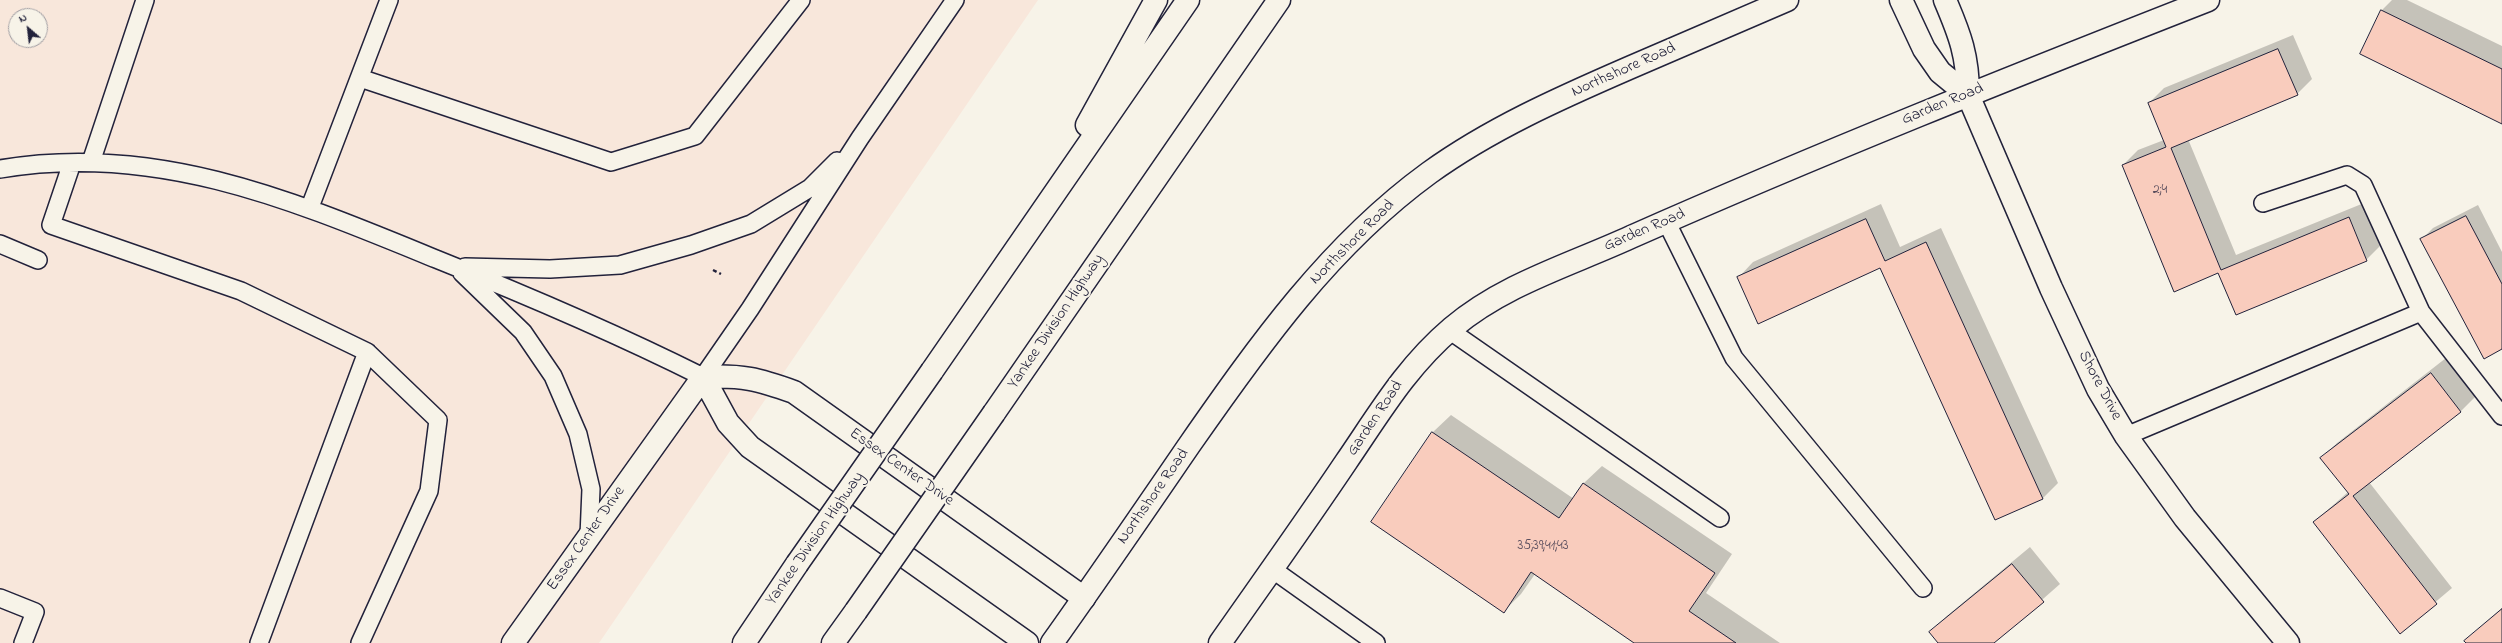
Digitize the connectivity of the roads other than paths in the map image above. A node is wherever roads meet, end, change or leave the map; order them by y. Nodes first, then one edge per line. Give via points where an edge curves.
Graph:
1 (145, 0) edge
2 (389, 0) edge
3 (801, 0) edge
4 (954, 0) edge
5 (1156, 0) edge
6 (1188, 0) edge
7 (1280, 0) edge
8 (1290, 0) edge
9 (1787, 0) edge
10 (1901, 0) edge
11 (1946, 0) edge
12 (2208, 0) edge
13 (360, 78) junction
14 (1968, 95) junction
15 (1212, 97) junction
16 (860, 138) junction
17 (91, 162) junction
18 (72, 163) junction
19 (0, 169) edge
20 (2262, 202) dead end
21 (310, 207) junction
22 (1666, 221) junction
23 (1024, 238) junction
24 (0, 244) edge
25 (38, 260) dead end
26 (456, 267) junction
27 (2421, 312) junction
28 (1449, 330) junction
29 (366, 352) junction
30 (703, 376) junction
31 (2502, 416) edge
32 (2126, 436) junction
33 (1720, 518) dead end
34 (589, 536) junction
35 (1272, 569) junction
36 (1923, 588) dead end
37 (0, 598) edge
38 (1084, 598) junction
39 (23, 643) edge
40 (259, 643) edge
41 (360, 643) edge
42 (513, 643) edge
43 (744, 643) edge
44 (833, 643) edge
45 (1027, 643) edge
46 (1052, 643) edge
47 (1220, 643) edge
48 (1376, 643) edge
49 (2288, 643) edge

1 - 17 lane
2 - 13 lane
3 - 13 lane via 695,136 611,162
4 - 16 lane
5 - 23 main road
6 - 23 main road, Yankee Division Highway
7 - 15 main road, Yankee Division Highway
8 - 15 main road
9 - 38 main road, Northshore Road via 1528,114 1480,140 1429,173 1386,207 1314,280 1255,352
10 - 14 main road, Shore Drive via 1924,49 1940,72
11 - 14 main road, Shore Drive via 1963,44 1968,71
12 - 14 main road, Garden Road
13 - 21 lane
14 - 22 main road, Garden Road
14 - 32 main road, Shore Drive via 2051,288 2098,389
15 - 44 main road, Yankee Division Highway, bridge
16 - 26 lane via 810,188 751,224 691,245 620,265 550,269
16 - 30 lane via 750,309
17 - 18 lane
17 - 21 lane via 156,167 213,178
18 - 19 lane via 29,164
18 - 29 lane via 51,225 241,291
20 - 27 lane via 2346,175 2362,184
21 - 26 lane
22 - 28 main road, Garden Road via 1528,280 1472,312
22 - 36 lane via 1734,358
23 - 43 main road, Yankee Division Highway, bridge
24 - 25 lane
26 - 30 lane via 571,314
26 - 34 lane via 523,332 553,376 578,434 591,489
27 - 31 lane
27 - 32 lane
28 - 33 lane
28 - 35 main road, Garden Road via 1413,367 1384,403 1348,460
29 - 40 lane
29 - 41 lane via 438,420 429,491
30 - 34 main road, Essex Center Drive
30 - 38 main road, Essex Center Drive via 736,375 794,392
30 - 45 main road via 728,422 750,447
32 - 49 main road, Shore Drive via 2185,518
34 - 42 main road, Essex Center Drive
35 - 47 main road, Garden Road
35 - 48 lane
37 - 39 lane via 35,612
38 - 46 main road, Northshore Road

